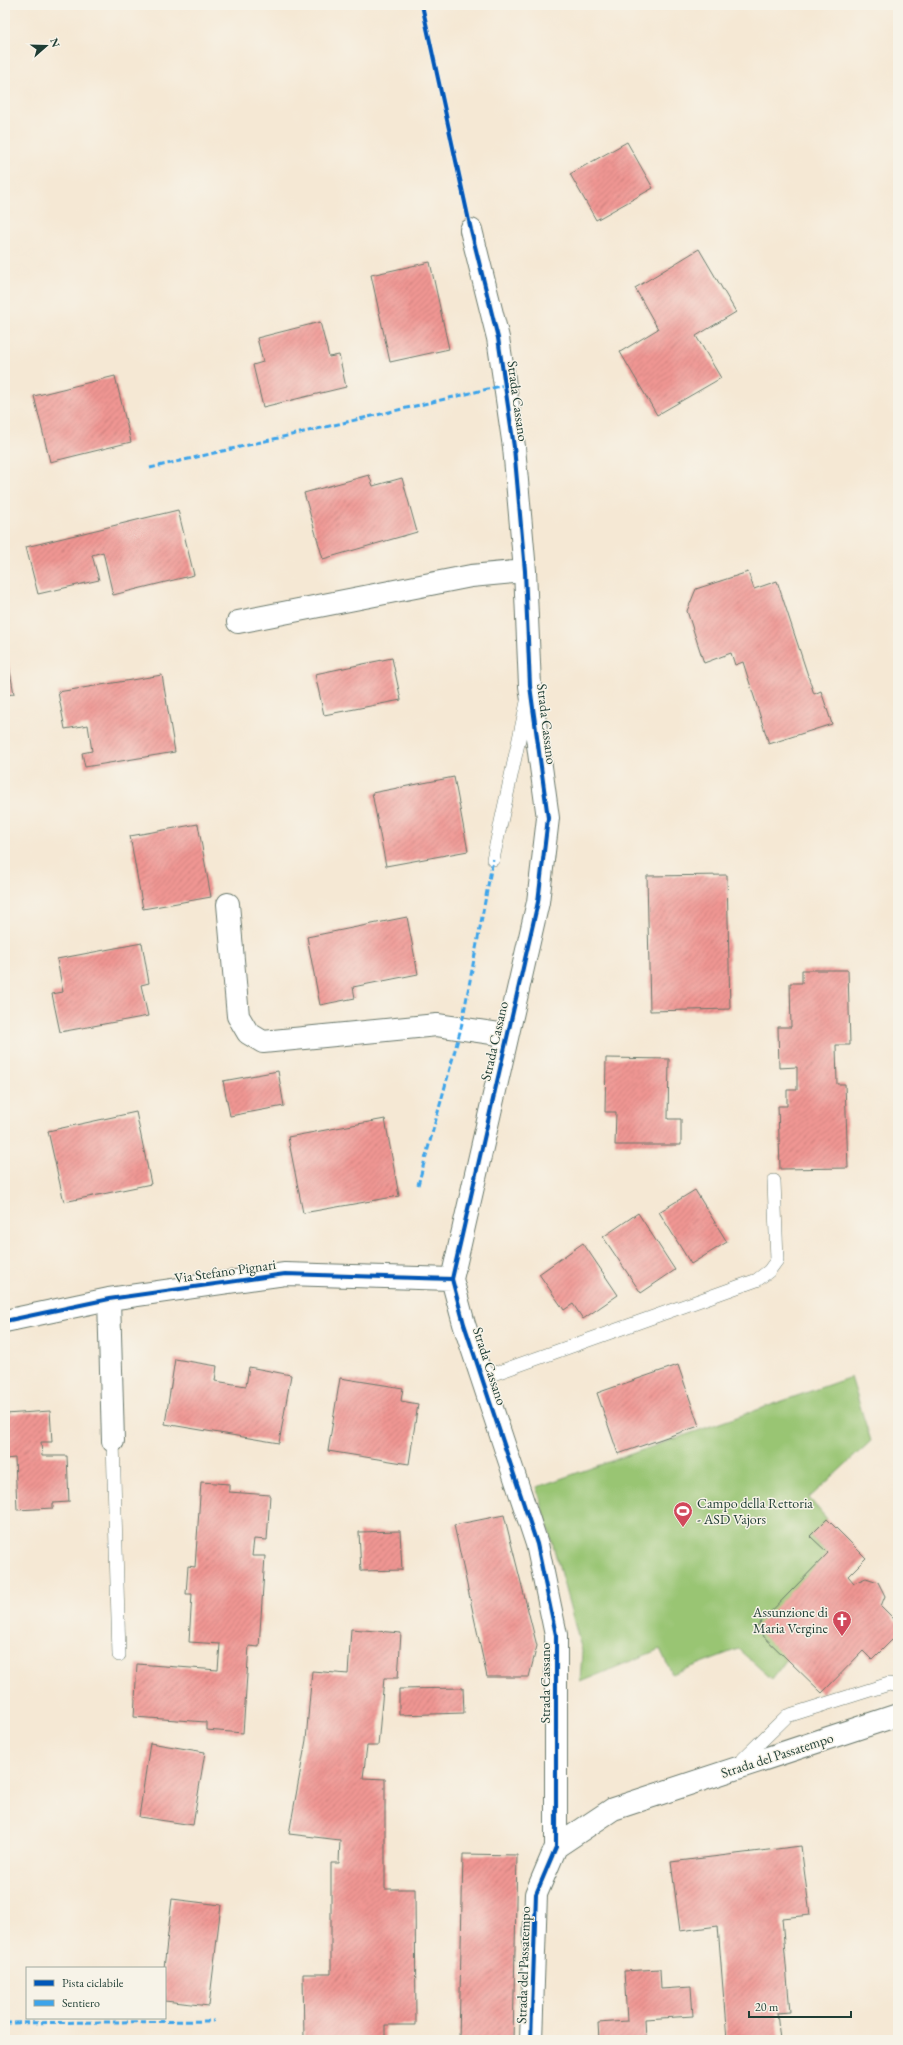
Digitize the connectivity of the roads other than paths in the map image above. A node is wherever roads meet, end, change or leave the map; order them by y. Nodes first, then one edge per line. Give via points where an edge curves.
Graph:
1 (471, 230) dead end
2 (525, 571) junction
3 (238, 622) dead end
4 (530, 686) junction
5 (493, 859) dead end
6 (228, 904) dead end
7 (506, 1034) junction
8 (774, 1181) dead end
9 (452, 1279) junction
10 (108, 1299) junction
11 (5, 1321) edge
12 (482, 1378) junction
13 (113, 1441) joint
14 (119, 1655) dead end
15 (898, 1686) edge
16 (898, 1715) edge
17 (732, 1770) junction
18 (556, 1847) junction
19 (531, 2040) edge

1 - 2 street, Strada Cassano via 498,338 514,447
2 - 3 street via 471,576
2 - 4 street, Strada Cassano
4 - 5 lane
4 - 7 street, Strada Cassano via 548,818 538,902
6 - 7 street via 238,1016 248,1033 263,1042 436,1025
7 - 9 street, Strada Cassano
8 - 12 lane via 777,1260 769,1271 757,1280
9 - 10 street, Via Stefano Pignari via 285,1274
9 - 12 street, Strada Cassano
10 - 11 street, Via Stefano Pignari
10 - 13 street
12 - 18 street, Strada Cassano via 537,1544 556,1634
13 - 14 lane
15 - 17 lane via 889,1684 788,1716
16 - 17 street, Strada del Passatempo
17 - 18 street, Strada del Passatempo via 613,1809
18 - 19 street, Strada del Passatempo via 536,1894

